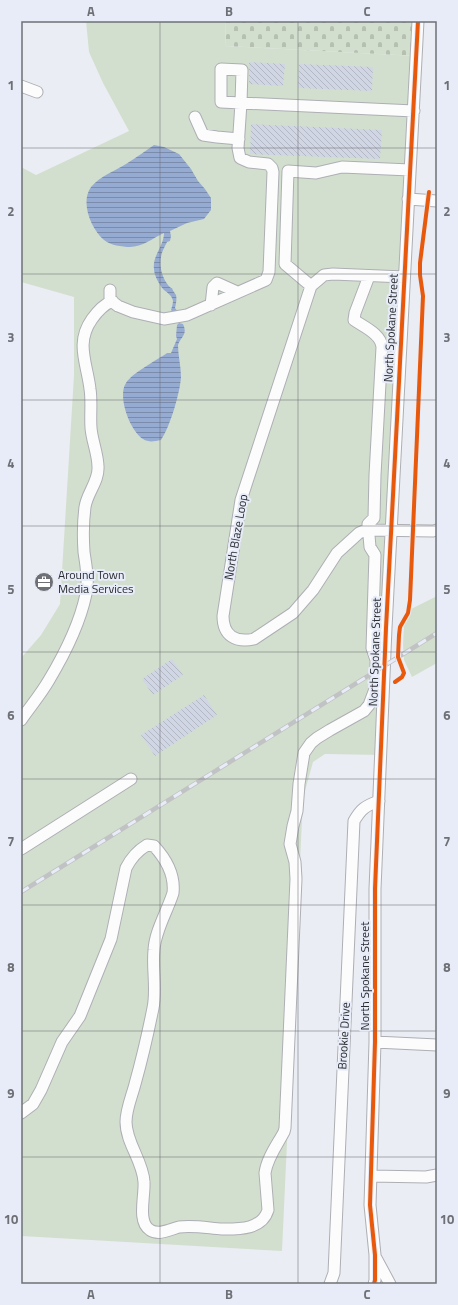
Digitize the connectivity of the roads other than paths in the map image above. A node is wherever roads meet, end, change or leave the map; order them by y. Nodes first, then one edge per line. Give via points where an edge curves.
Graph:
1 (418, 21) edge
2 (21, 86) edge
3 (37, 92) dead end
4 (414, 111) junction
5 (195, 117) dead end
6 (239, 139) junction
7 (410, 170) junction
8 (408, 199) junction
9 (437, 201) edge
10 (369, 276) junction
11 (404, 277) junction
12 (311, 286) junction
13 (237, 292) junction
14 (211, 305) junction
15 (368, 530) junction
16 (437, 530) edge
17 (391, 531) junction
18 (21, 720) edge
19 (131, 779) dead end
20 (379, 801) junction
21 (21, 849) edge
22 (375, 1042) junction
23 (437, 1045) edge
24 (21, 1113) edge
25 (437, 1175) edge
26 (371, 1176) junction
27 (374, 1255) junction
28 (330, 1284) edge
29 (374, 1284) edge
30 (390, 1284) edge

1 - 4 street, North Spokane Street
2 - 3 street
4 - 6 street via 241,103
4 - 7 street, North Spokane Street
5 - 6 street via 203,135
6 - 13 street via 240,158 249,162 268,164 273,172 269,272 266,280
7 - 8 street, North Spokane Street
7 - 12 street via 342,168 316,173 288,171 286,264
8 - 9 street
8 - 11 street, North Spokane Street
10 - 11 street
10 - 12 street via 324,275
10 - 15 street via 354,320 373,333 382,343 374,518 368,524
11 - 17 street, North Spokane Street
12 - 15 street, North Blaze Loop via 241,500 223,616 229,634 239,640 254,639 293,613 313,590 337,553 359,533
13 - 14 street
13 - 14 street via 217,282 213,287
14 - 18 street via 187,315 164,319 123,308 111,295 86,329 83,340 84,357 91,394 91,434 98,466 86,506 86,592 78,621 62,657 46,686
15 - 17 street
15 - 24 street via 370,547 375,555 372,648 376,665 375,689 364,711 311,743 304,754 290,844 296,869 285,1128 266,1167 266,1216 260,1223 244,1228 185,1226 159,1232 150,1230 142,1220 144,1177 128,1133 126,1114 155,1002 154,943 174,885 167,864 154,846 147,845 134,855 126,868 111,940 80,1016 62,1042 33,1104
16 - 17 street
17 - 20 street, North Spokane Street
19 - 21 street
20 - 22 street, North Spokane Street via 375,889
20 - 28 street, Brookie Drive via 366,806 354,821 334,1273
22 - 23 street
22 - 26 street, North Spokane Street
25 - 26 street
26 - 27 street, North Spokane Street via 370,1205
27 - 29 street, North Spokane Street
27 - 30 street, North Spokane Street

